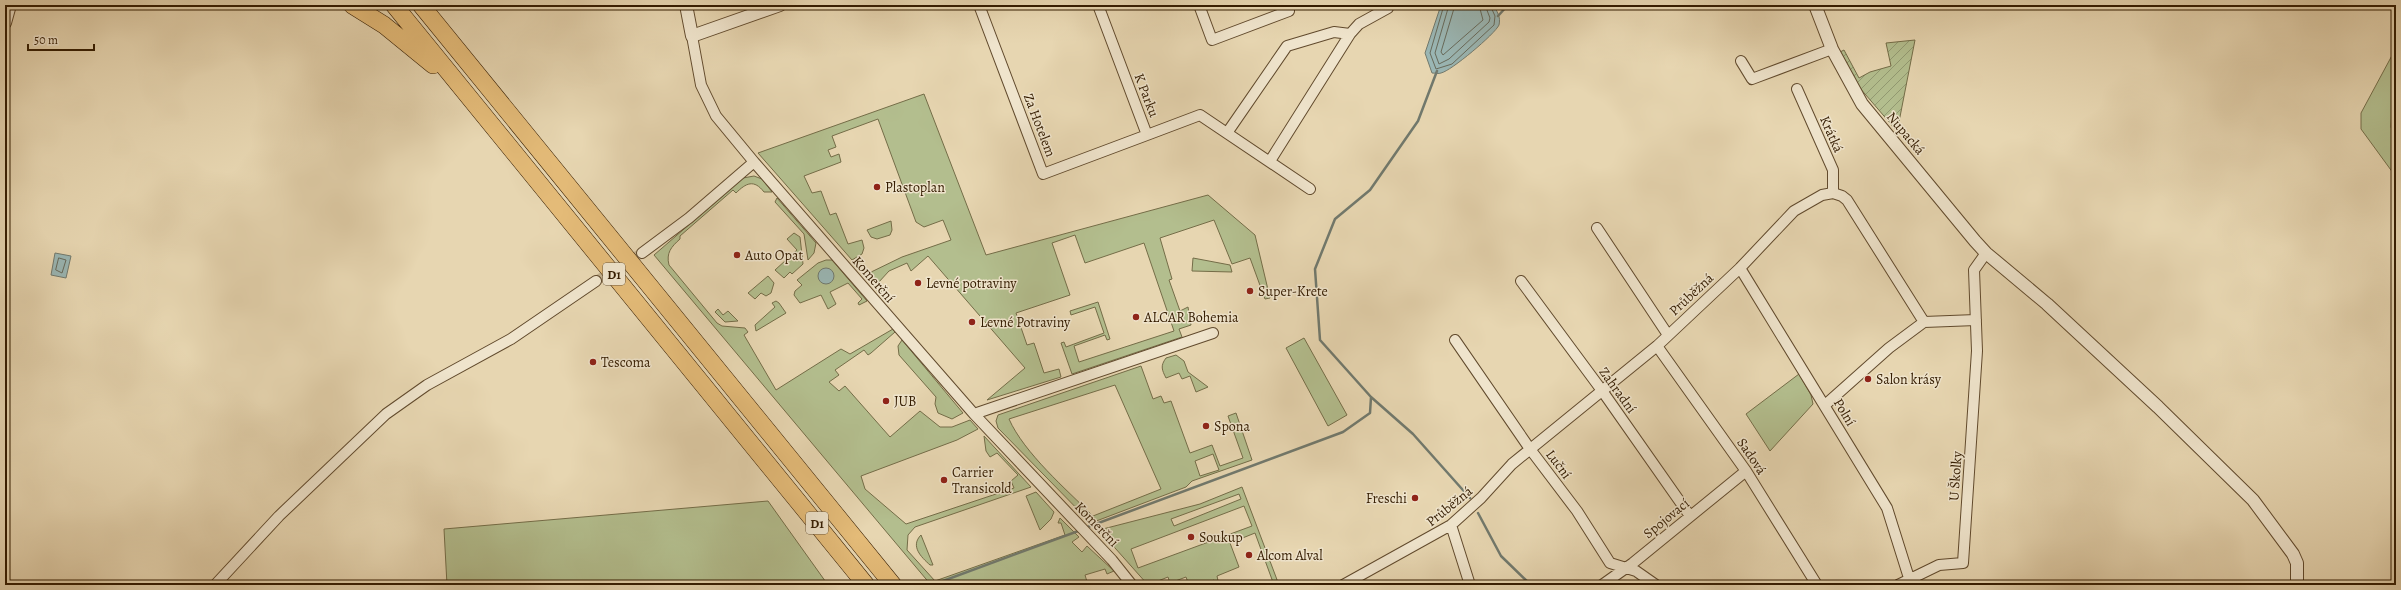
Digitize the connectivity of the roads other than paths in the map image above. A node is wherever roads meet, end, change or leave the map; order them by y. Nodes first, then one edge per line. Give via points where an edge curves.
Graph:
1 (10, 5) edge
2 (352, 5) edge
3 (394, 5) edge
4 (420, 5) edge
5 (686, 5) edge
6 (780, 5) edge
7 (979, 5) edge
8 (1098, 5) edge
9 (1199, 5) edge
10 (1286, 5) edge
11 (1815, 5) edge
12 (1388, 8) dead end
13 (5, 22) edge
14 (1350, 34) junction
15 (692, 36) junction
16 (1832, 49) junction
17 (1741, 61) dead end
18 (460, 87) junction
19 (1796, 89) dead end
20 (1227, 133) junction
21 (1147, 135) junction
22 (1270, 161) junction
23 (754, 162) junction
24 (1310, 189) dead end
25 (1833, 193) junction
26 (1597, 228) dead end
27 (642, 253) tunnel mouth
28 (1986, 253) junction
29 (1740, 268) junction
30 (1521, 281) dead end
31 (596, 282) tunnel mouth
32 (1976, 320) junction
33 (1924, 322) junction
34 (1213, 333) dead end
35 (1668, 335) junction
36 (1455, 340) dead end
37 (1657, 346) junction
38 (1603, 392) junction
39 (1825, 404) junction
40 (974, 414) junction
41 (1530, 449) junction
42 (1746, 471) junction
43 (1690, 516) junction
44 (1451, 526) junction
45 (1624, 568) junction
46 (1909, 578) junction
47 (215, 585) edge
48 (866, 585) edge
49 (893, 585) edge
50 (1132, 585) edge
51 (1342, 585) edge
52 (1470, 585) edge
53 (1602, 585) edge
54 (1656, 585) edge
55 (1817, 585) edge
56 (1898, 585) edge
57 (2297, 585) edge

1 - 13 street
2 - 18 highway via 384,25
3 - 18 highway, D1
4 - 49 highway, D1
5 - 15 street
6 - 15 street
7 - 21 street, Za Hotelem via 1043,174
8 - 21 street, K Parku
9 - 10 street via 1212,40 1289,11
11 - 16 street, Nupacká
12 - 14 street via 1359,24
14 - 20 street via 1334,32 1288,46
14 - 22 street
15 - 23 street, Komerční via 701,85 716,116
16 - 17 street via 1752,79
16 - 28 street, Nupacká via 1862,104
18 - 48 highway, D1
19 - 25 street, Krátká via 1833,170
20 - 21 street, K Parku via 1200,115
20 - 22 street, K Parku
22 - 24 street, K Parku
23 - 27 street via 689,218
23 - 40 street, Komerční
25 - 29 street, Průběžná via 1822,194 1794,211
25 - 33 street via 1847,200
26 - 35 street
28 - 32 street via 1974,270
28 - 57 street, Nupacká via 2047,304 2253,500 2293,554 2298,568
29 - 35 street, Průběžná
29 - 39 street, Polní
30 - 38 street, Zahradní
31 - 47 street via 517,335 427,385 391,410 279,516
32 - 33 street
32 - 46 street, U Školky via 1978,351 1964,563 1939,565
33 - 39 street via 1889,348
34 - 40 street
35 - 37 street, Průběžná
36 - 41 street, Luční
37 - 38 street, Průběžná
37 - 42 street, Sadová
38 - 41 street, Průběžná
38 - 43 street, Zahradní
39 - 46 street, Polní via 1887,508
40 - 50 street, Komerční via 1112,560
41 - 44 street, Průběžná
41 - 45 street, Luční via 1577,511 1610,563
42 - 43 street, Spojovací
42 - 55 street, Sadová
43 - 45 street, Spojovací
44 - 51 street, Průběžná
44 - 52 street
45 - 53 street, Spojovací
45 - 54 street, Luční via 1636,571
46 - 56 street, U Školky

